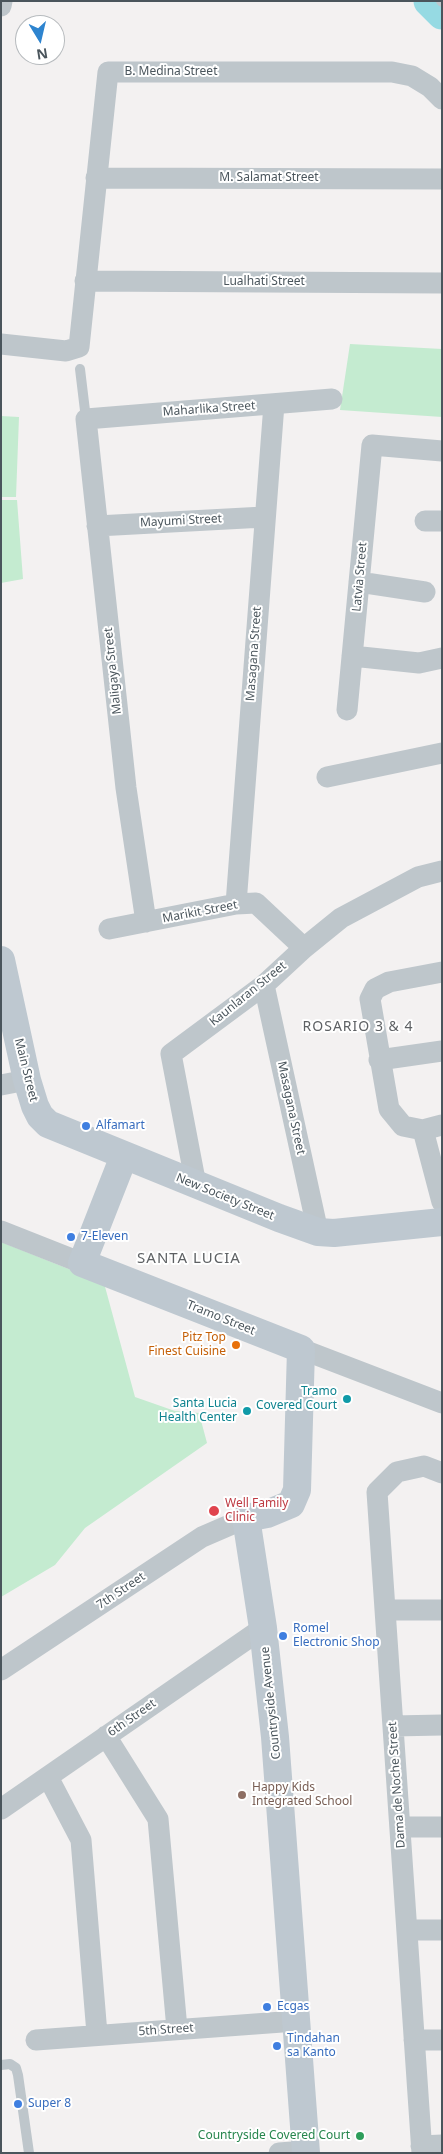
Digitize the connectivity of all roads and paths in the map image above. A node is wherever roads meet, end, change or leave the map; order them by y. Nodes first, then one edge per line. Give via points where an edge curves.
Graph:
1 (2, 1) edge
2 (1, 6) edge
3 (442, 99) edge
4 (96, 178) junction
5 (442, 179) edge
6 (85, 281) junction
7 (442, 283) edge
8 (1, 344) edge
9 (80, 369) dead end
10 (332, 399) dead end
11 (274, 404) junction
12 (86, 418) junction
13 (442, 451) edge
14 (264, 517) junction
15 (97, 526) junction
16 (359, 582) junction
17 (425, 592) dead end
18 (352, 656) junction
19 (442, 658) edge
20 (347, 710) dead end
21 (442, 753) edge
22 (327, 777) dead end
23 (442, 871) edge
24 (236, 904) junction
25 (146, 922) junction
26 (109, 929) dead end
27 (304, 948) junction
28 (1, 960) edge
29 (442, 972) edge
30 (264, 984) junction
31 (442, 1051) edge
32 (379, 1060) junction
33 (14, 1083) edge
34 (432, 1128) edge
35 (124, 1156) junction
36 (196, 1185) junction
37 (442, 1202) edge
38 (442, 1222) edge
39 (1, 1231) edge
40 (318, 1232) junction
41 (82, 1263) junction
42 (302, 1349) junction
43 (442, 1403) edge
44 (442, 1473) edge
45 (246, 1518) junction
46 (385, 1610) junction
47 (442, 1610) edge
48 (263, 1628) junction
49 (1, 1670) edge
50 (393, 1726) junction
51 (442, 1726) edge
52 (106, 1736) junction
53 (48, 1777) junction
54 (1, 1809) edge
55 (400, 1827) junction
56 (442, 1827) edge
57 (407, 1930) junction
58 (442, 1930) edge
59 (296, 2022) junction
60 (178, 2029) junction
61 (98, 2034) junction
62 (36, 2040) dead end
63 (414, 2040) junction
64 (442, 2040) edge
65 (1, 2065) edge
66 (428, 2148) edge
67 (306, 2152) edge
68 (29, 2153) edge
69 (279, 2153) edge

1 - 2 street
3 - 4 street, B. Medina Street via 430,86 412,76 392,72 108,72
4 - 5 street, M. Salamat Street
4 - 6 street, B. Medina Street
6 - 7 street, Lualhati Street
6 - 8 street, B. Medina Street via 79,347 66,351
9 - 12 lane
10 - 11 street, Maharlika Street
11 - 12 street, Maharlika Street
11 - 14 street, Masagana Street
12 - 15 street, Maligaya Street
13 - 16 street, Latvia Street via 372,445
14 - 15 street, Mayumi Street
14 - 24 street, Masagana Street
15 - 25 street, Maligaya Street via 126,788
16 - 17 street
16 - 18 street, Latvia Street
18 - 19 street via 419,663
18 - 20 street, Latvia Street
21 - 22 street
23 - 27 street, Kaunlaran Street via 418,877 341,918
24 - 25 street, Marikit Street
24 - 27 street, Marikit Street via 256,904
25 - 26 street, Marikit Street
27 - 30 street, Kaunlaran Street
28 - 33 street, Main Street
29 - 32 street via 388,982 375,989 370,999
30 - 36 street, Kaunlaran Street via 171,1054
30 - 40 street, Masagana Street
31 - 32 street
32 - 34 street via 389,1110 403,1126
33 - 35 street, Main Street via 48,1124
34 - 37 street
35 - 36 street, New Society Street
35 - 41 street
36 - 40 street, New Society Street
38 - 40 street, New Society Street
39 - 41 street, Tramo Street
41 - 42 street, Tramo Street
42 - 43 street, Tramo Street
42 - 45 street via 297,1490 291,1504
44 - 46 street, Dama de Noche Street via 424,1466 397,1472 377,1492
45 - 48 street, Countryside Avenue
45 - 49 street, 7th Street via 202,1537
46 - 47 street
46 - 50 street, Dama de Noche Street
48 - 52 street, 6th Street
48 - 59 street, Countryside Avenue via 275,1737
50 - 51 street
50 - 55 street, Dama de Noche Street
52 - 53 street, 6th Street
52 - 60 street via 158,1819
53 - 54 street, 6th Street
53 - 61 street via 82,1840
55 - 56 street
55 - 57 street, Dama de Noche Street
57 - 58 street
57 - 63 street, Dama de Noche Street
59 - 60 street, 5th Street
59 - 67 street, Countryside Avenue
60 - 61 street, 5th Street
61 - 62 street, 5th Street
63 - 64 street
63 - 66 street, Dama de Noche Street
65 - 68 lane via 10,2064 16,2068
67 - 69 street

